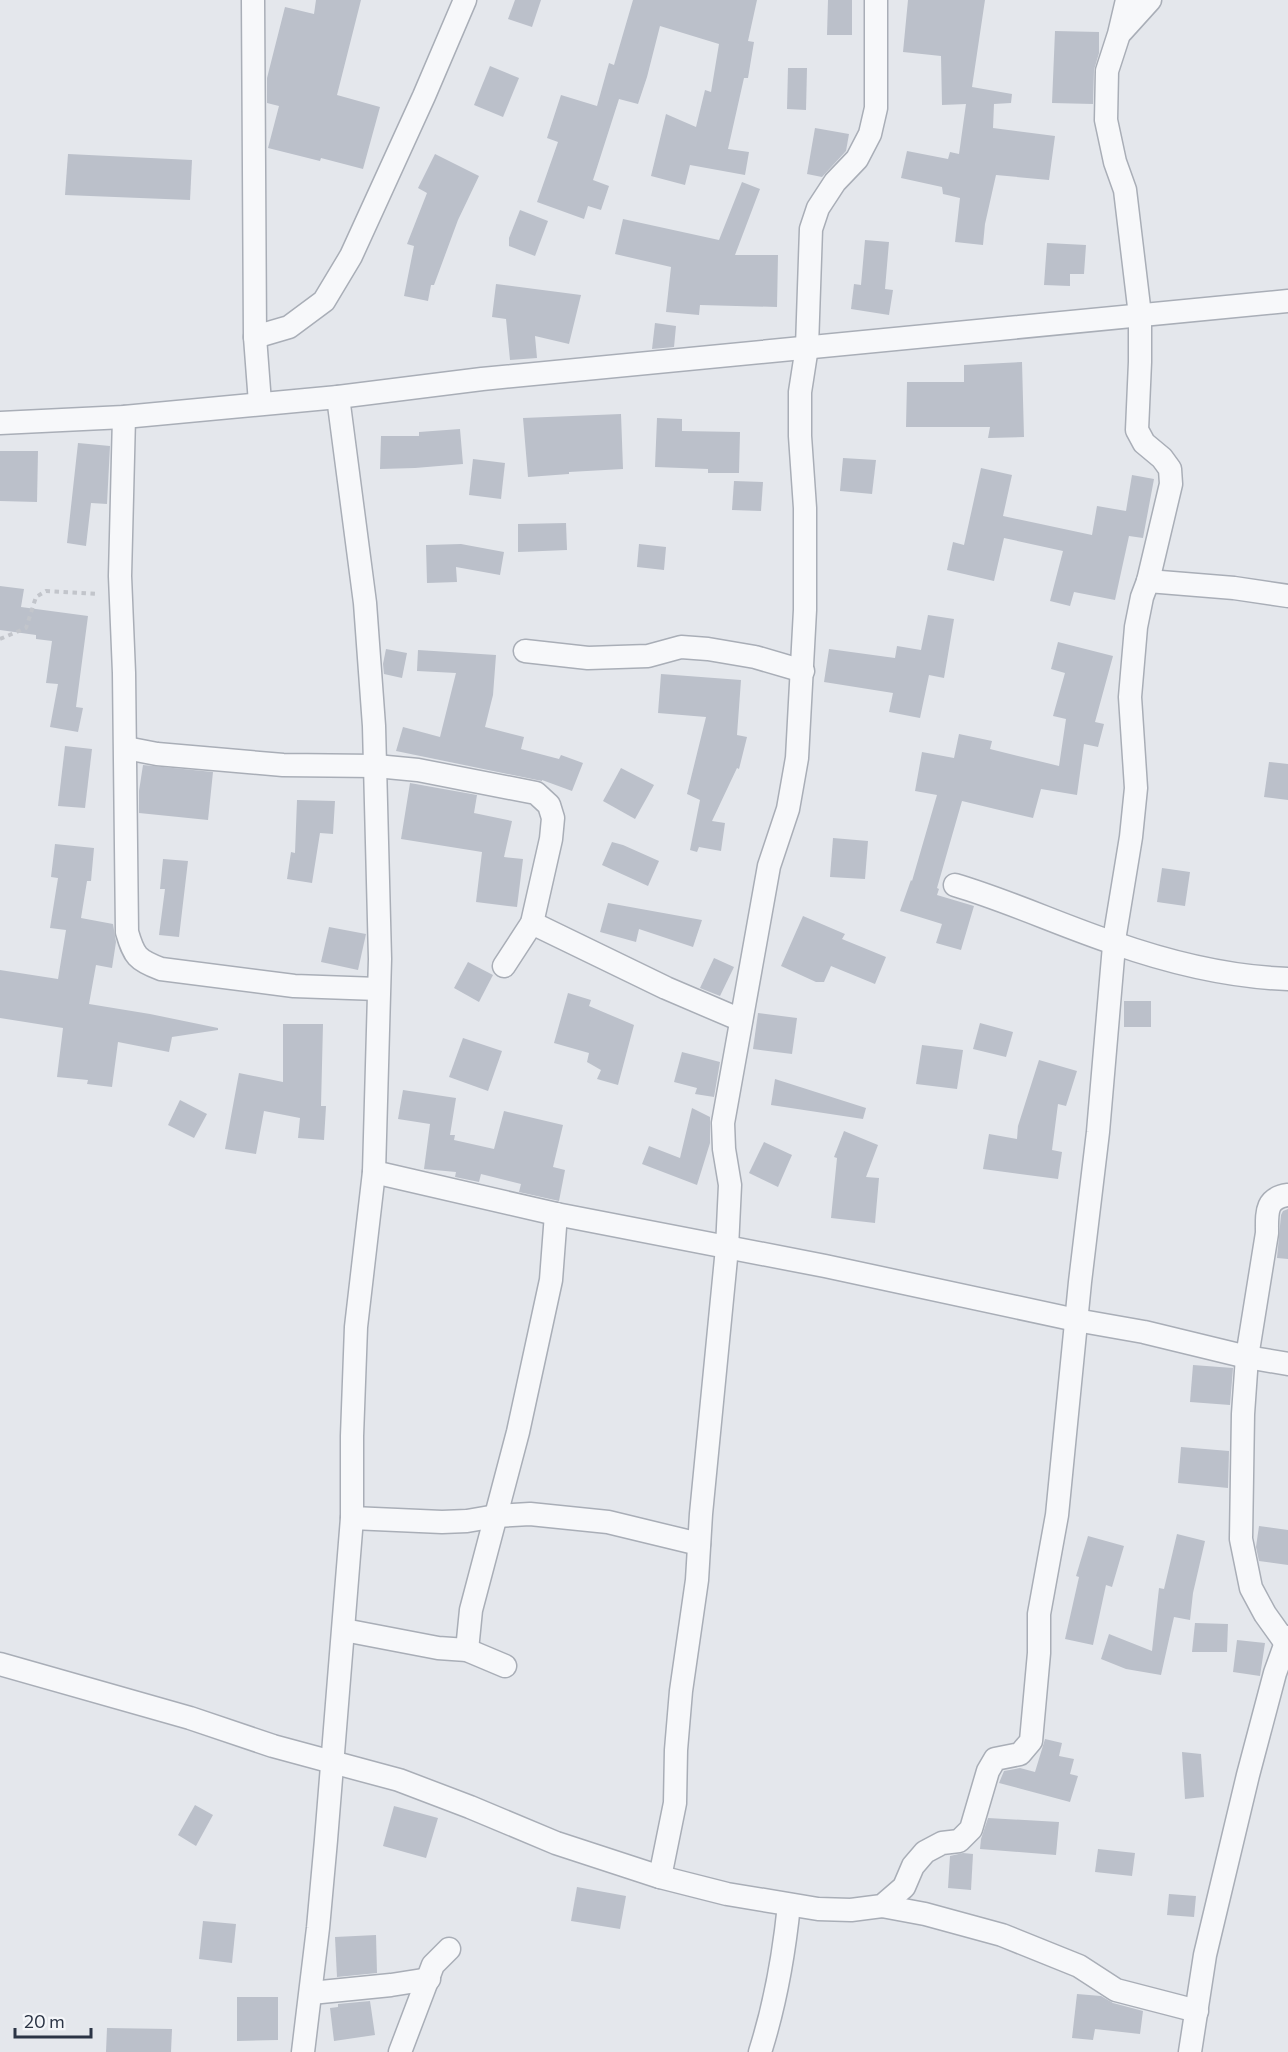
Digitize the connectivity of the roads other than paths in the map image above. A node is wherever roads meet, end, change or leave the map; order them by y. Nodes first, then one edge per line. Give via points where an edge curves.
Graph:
1 (253, 0) edge
2 (465, 0) edge
3 (876, 0) edge
4 (1127, 0) edge
5 (1150, 0) edge
6 (1119, 34) junction
7 (1288, 301) edge
8 (1140, 315) junction
9 (255, 338) junction
10 (807, 347) junction
11 (338, 397) junction
12 (260, 403) junction
13 (124, 417) junction
14 (0, 423) edge
15 (1148, 582) junction
16 (1288, 596) edge
17 (525, 651) dead end
18 (803, 672) junction
19 (126, 748) junction
20 (376, 766) junction
21 (955, 885) dead end
22 (532, 923) junction
23 (1114, 944) junction
24 (504, 966) dead end
25 (1288, 979) edge
26 (378, 990) junction
27 (741, 1020) junction
28 (374, 1172) junction
29 (1288, 1195) edge
30 (556, 1214) junction
31 (727, 1248) junction
32 (1076, 1320) junction
33 (1247, 1357) junction
34 (1288, 1364) edge
35 (496, 1516) junction
36 (352, 1518) junction
37 (699, 1544) junction
38 (344, 1630) junction
39 (1286, 1640) edge
40 (466, 1650) junction
41 (0, 1665) edge
42 (505, 1666) dead end
43 (333, 1761) junction
44 (660, 1877) junction
45 (789, 1905) junction
46 (882, 1906) junction
47 (449, 1949) dead end
48 (429, 1979) junction
49 (311, 1993) junction
50 (1197, 2011) junction
51 (303, 2052) edge
52 (400, 2052) edge
53 (760, 2052) edge
54 (1190, 2052) edge

1 - 9 street
2 - 9 street via 351,256 324,301 289,327
3 - 10 street via 876,108 870,134 857,159 835,182 818,208 811,229
4 - 6 street
5 - 6 street
6 - 8 street via 1107,72 1106,120 1125,190
7 - 8 street
8 - 10 street
8 - 15 street via 1137,430 1144,443 1170,469 1171,484
9 - 12 street
10 - 11 street
10 - 18 street via 800,392 806,610
11 - 12 street
11 - 20 street via 365,603
12 - 13 street
13 - 14 street
13 - 19 street via 121,594
15 - 16 street
15 - 23 street via 1136,627 1130,697 1136,798
17 - 18 street via 588,658 648,656 681,646 755,657
18 - 27 street via 792,789 769,866
19 - 20 street via 283,765
19 - 26 street via 127,932 134,954 161,969 294,986
20 - 22 street via 418,770 536,794 549,805 553,818 551,838
20 - 26 street
21 - 23 street
22 - 24 street
22 - 27 street
23 - 25 street via 1255,977
23 - 32 street
26 - 28 street
27 - 31 street via 723,1123 730,1185
28 - 30 street
28 - 36 street via 356,1327
29 - 33 street via 1278,1196 1270,1203
30 - 31 street
30 - 35 street via 551,1280
31 - 32 street
31 - 37 street
32 - 33 street
32 - 46 street via 1057,1515 1039,1614 1031,1741 1020,1754 995,1759 971,1829 959,1841 942,1843 925,1852 913,1866 904,1887
33 - 34 street
33 - 39 street via 1241,1539 1251,1587 1265,1614
35 - 36 street via 442,1522
35 - 37 street via 608,1522
35 - 40 street via 471,1610
36 - 38 street
37 - 44 street via 681,1691 675,1803
38 - 40 street
38 - 43 street
39 - 50 street via 1248,1775 1205,1955
40 - 42 street
41 - 43 street
43 - 44 street via 399,1780 556,1843
43 - 49 street
44 - 45 street
45 - 46 street via 851,1911
45 - 53 street
46 - 50 street via 1002,1935 1079,1966 1116,1990
47 - 48 street via 434,1965
48 - 49 street
48 - 52 street
49 - 51 street
50 - 54 street

